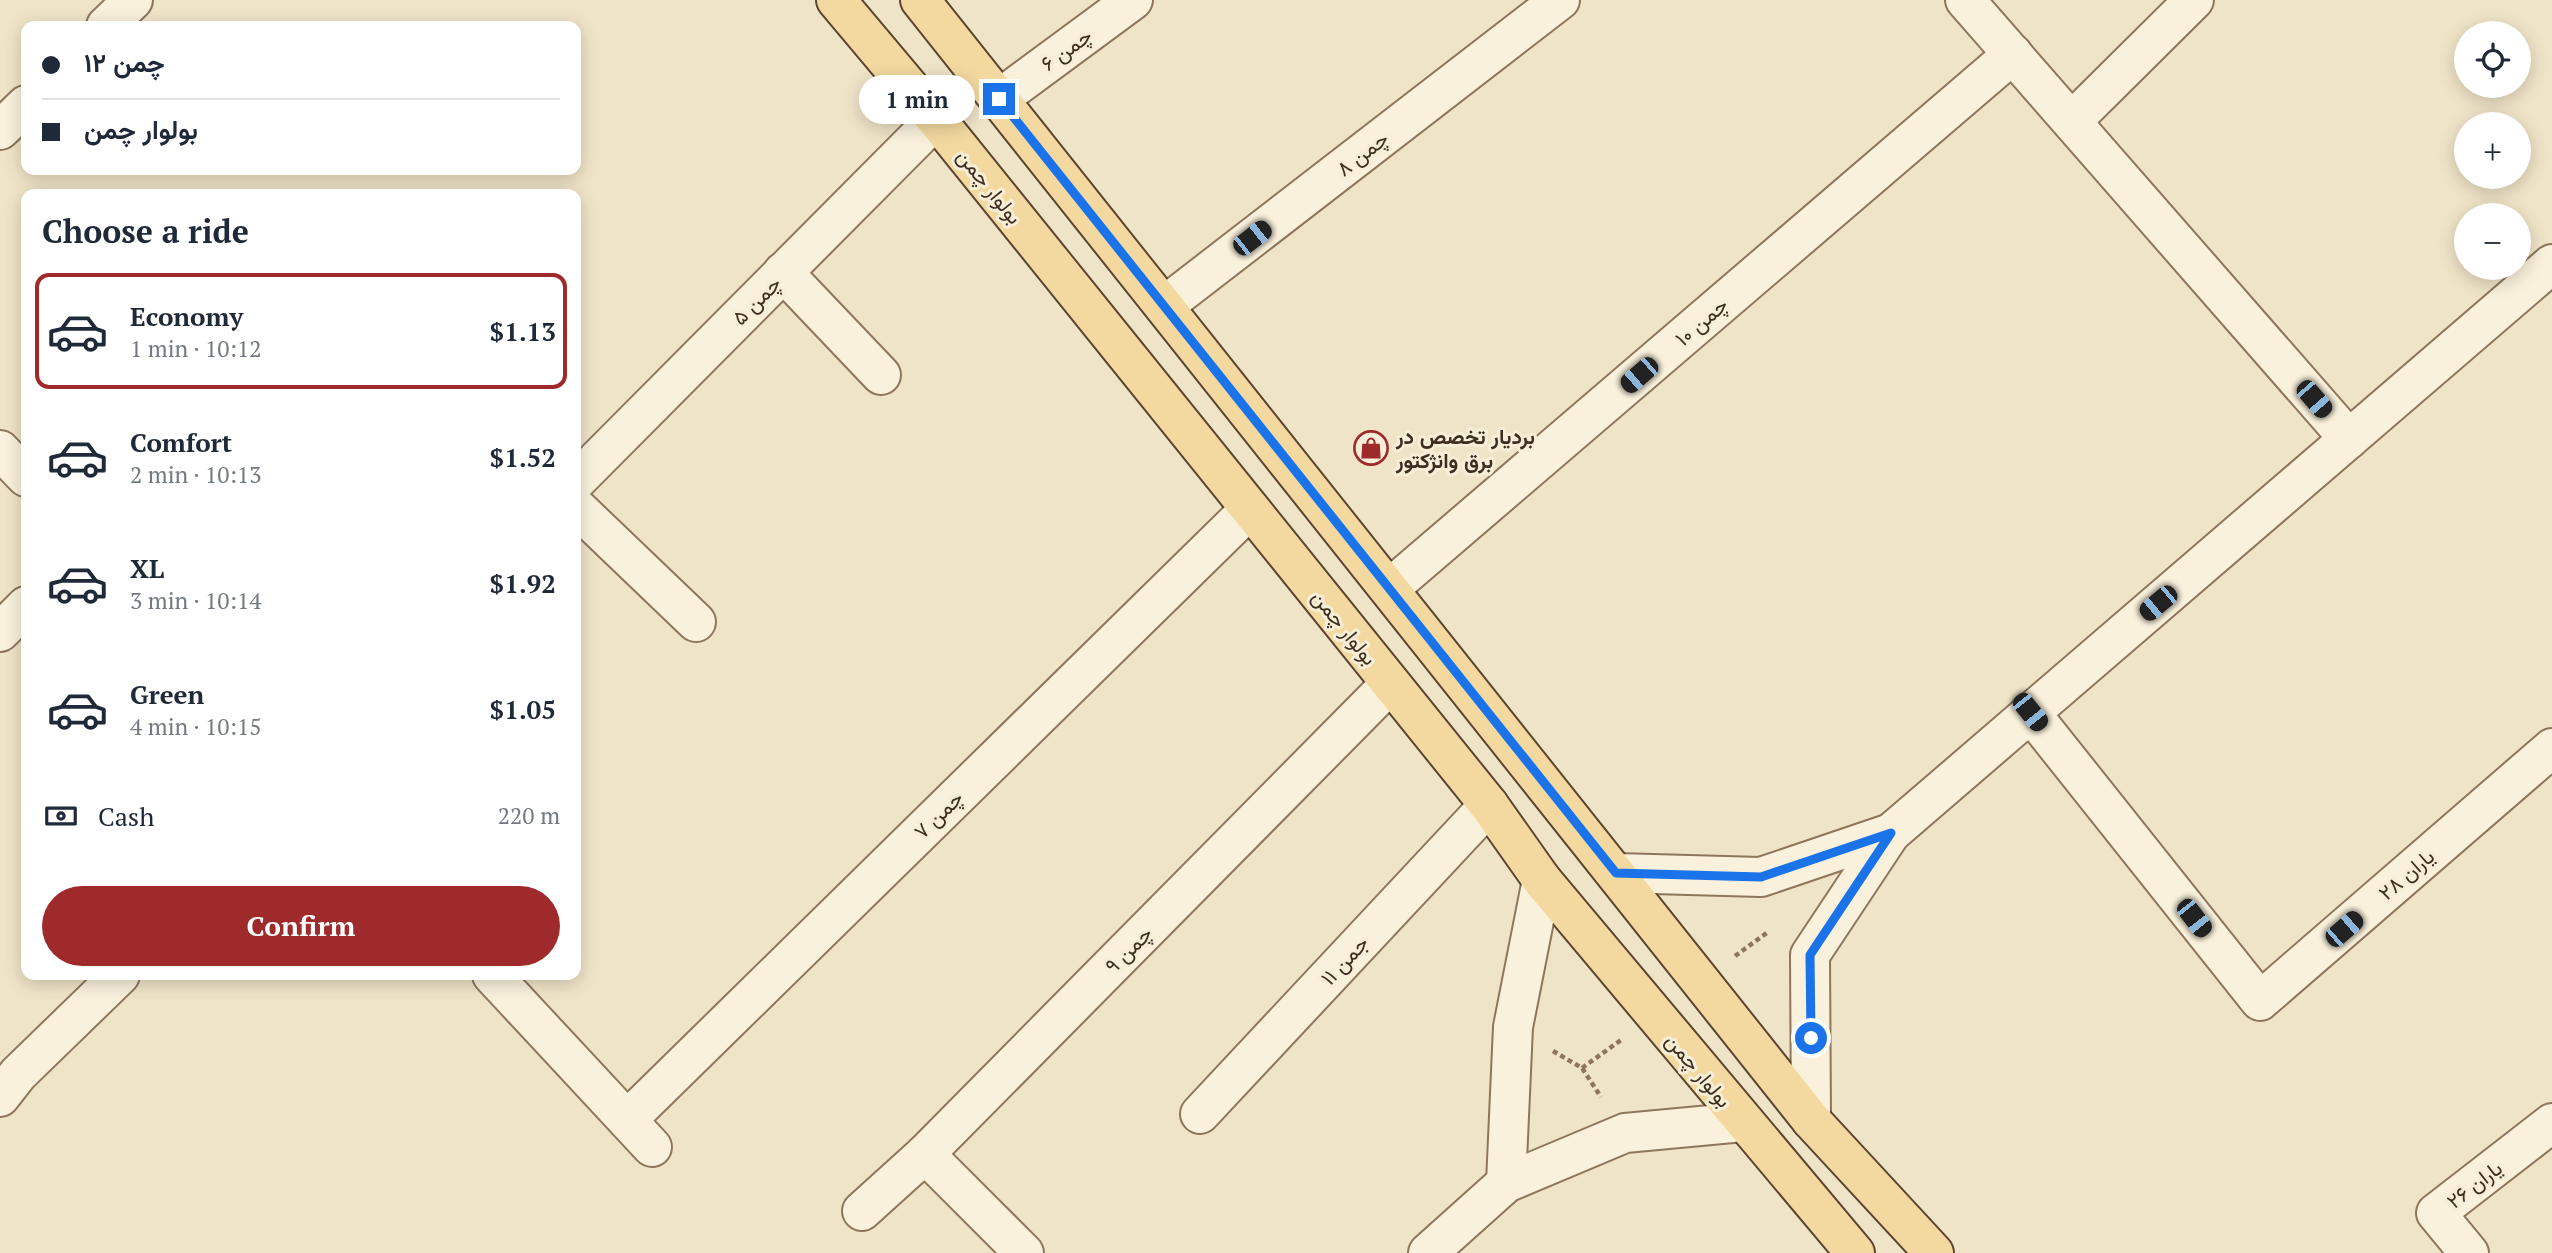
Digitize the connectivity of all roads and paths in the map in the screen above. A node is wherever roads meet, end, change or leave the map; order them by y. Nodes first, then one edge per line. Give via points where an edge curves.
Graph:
1 (133, 0) edge
2 (836, 0) edge
3 (920, 0) edge
4 (1133, 0) edge
5 (1560, 0) edge
6 (1965, 0) edge
7 (2194, 0) edge
8 (111, 21) edge
9 (2013, 54) junction
10 (999, 99) junction
11 (21, 110) edge
12 (936, 119) junction
13 (2072, 121) junction
14 (0, 131) edge
15 (2552, 264) edge
16 (783, 272) junction
17 (1164, 306) junction
18 (881, 375) dead end
19 (2349, 439) junction
20 (0, 450) edge
21 (21, 472) edge
22 (581, 476) edge
23 (1250, 509) junction
24 (581, 513) edge
25 (1390, 588) junction
26 (21, 611) edge
27 (696, 622) dead end
28 (0, 632) edge
29 (1390, 684) junction
30 (2030, 712) junction
31 (2552, 748) edge
32 (1489, 806) junction
33 (1891, 833) junction
34 (1616, 873) junction
35 (1761, 877) junction
36 (1542, 880) junction
37 (1810, 955) junction
38 (115, 980) edge
39 (497, 980) edge
40 (1514, 1027) junction
41 (0, 1097) edge
42 (1200, 1114) dead end
43 (1811, 1120) junction
44 (1743, 1122) junction
45 (2552, 1123) edge
46 (1625, 1133) junction
47 (925, 1154) junction
48 (1506, 1183) junction
49 (862, 1211) dead end
50 (1024, 1253) edge
51 (1428, 1253) edge
52 (1855, 1253) edge
53 (1934, 1253) edge
54 (2469, 1253) edge

1 - 8 street
2 - 12 main road, بولوار چمن
3 - 10 main road
4 - 10 street, چمن ۶
5 - 17 street, چمن ۸
6 - 9 street
7 - 13 street
9 - 13 street
9 - 25 street, چمن ۱۰
10 - 17 main road
11 - 14 street
12 - 16 street, چمن ۵
12 - 23 main road, بولوار چمن
13 - 19 street
15 - 19 street
16 - 18 street
16 - 22 street, چمن ۵
17 - 25 main road
19 - 30 street
20 - 21 street
23 - 29 main road, بولوار چمن
23 - 39 street, چمن ۷ via 639,1133
24 - 27 street
25 - 34 main road
26 - 28 street
29 - 32 main road, بولوار چمن
29 - 47 street, چمن ۹
30 - 31 street, یاران ۲۸ via 2260,1001
30 - 33 street
32 - 36 main road, بولوار چمن
32 - 42 street, جمن ۱۱
33 - 35 street
33 - 37 street
34 - 35 street
34 - 43 main road
35 - 37 path via 1768,932
36 - 40 street
36 - 44 main road, بولوار چمن
37 - 43 street
38 - 41 street via 18,1073
40 - 46 path via 1582,1068
40 - 48 street
43 - 53 main road
44 - 46 street
44 - 52 main road, بولوار چمن
45 - 54 street, یاران ۲۶ via 2436,1213
46 - 48 street
47 - 49 street, چمن ۹
47 - 50 street
48 - 51 street

